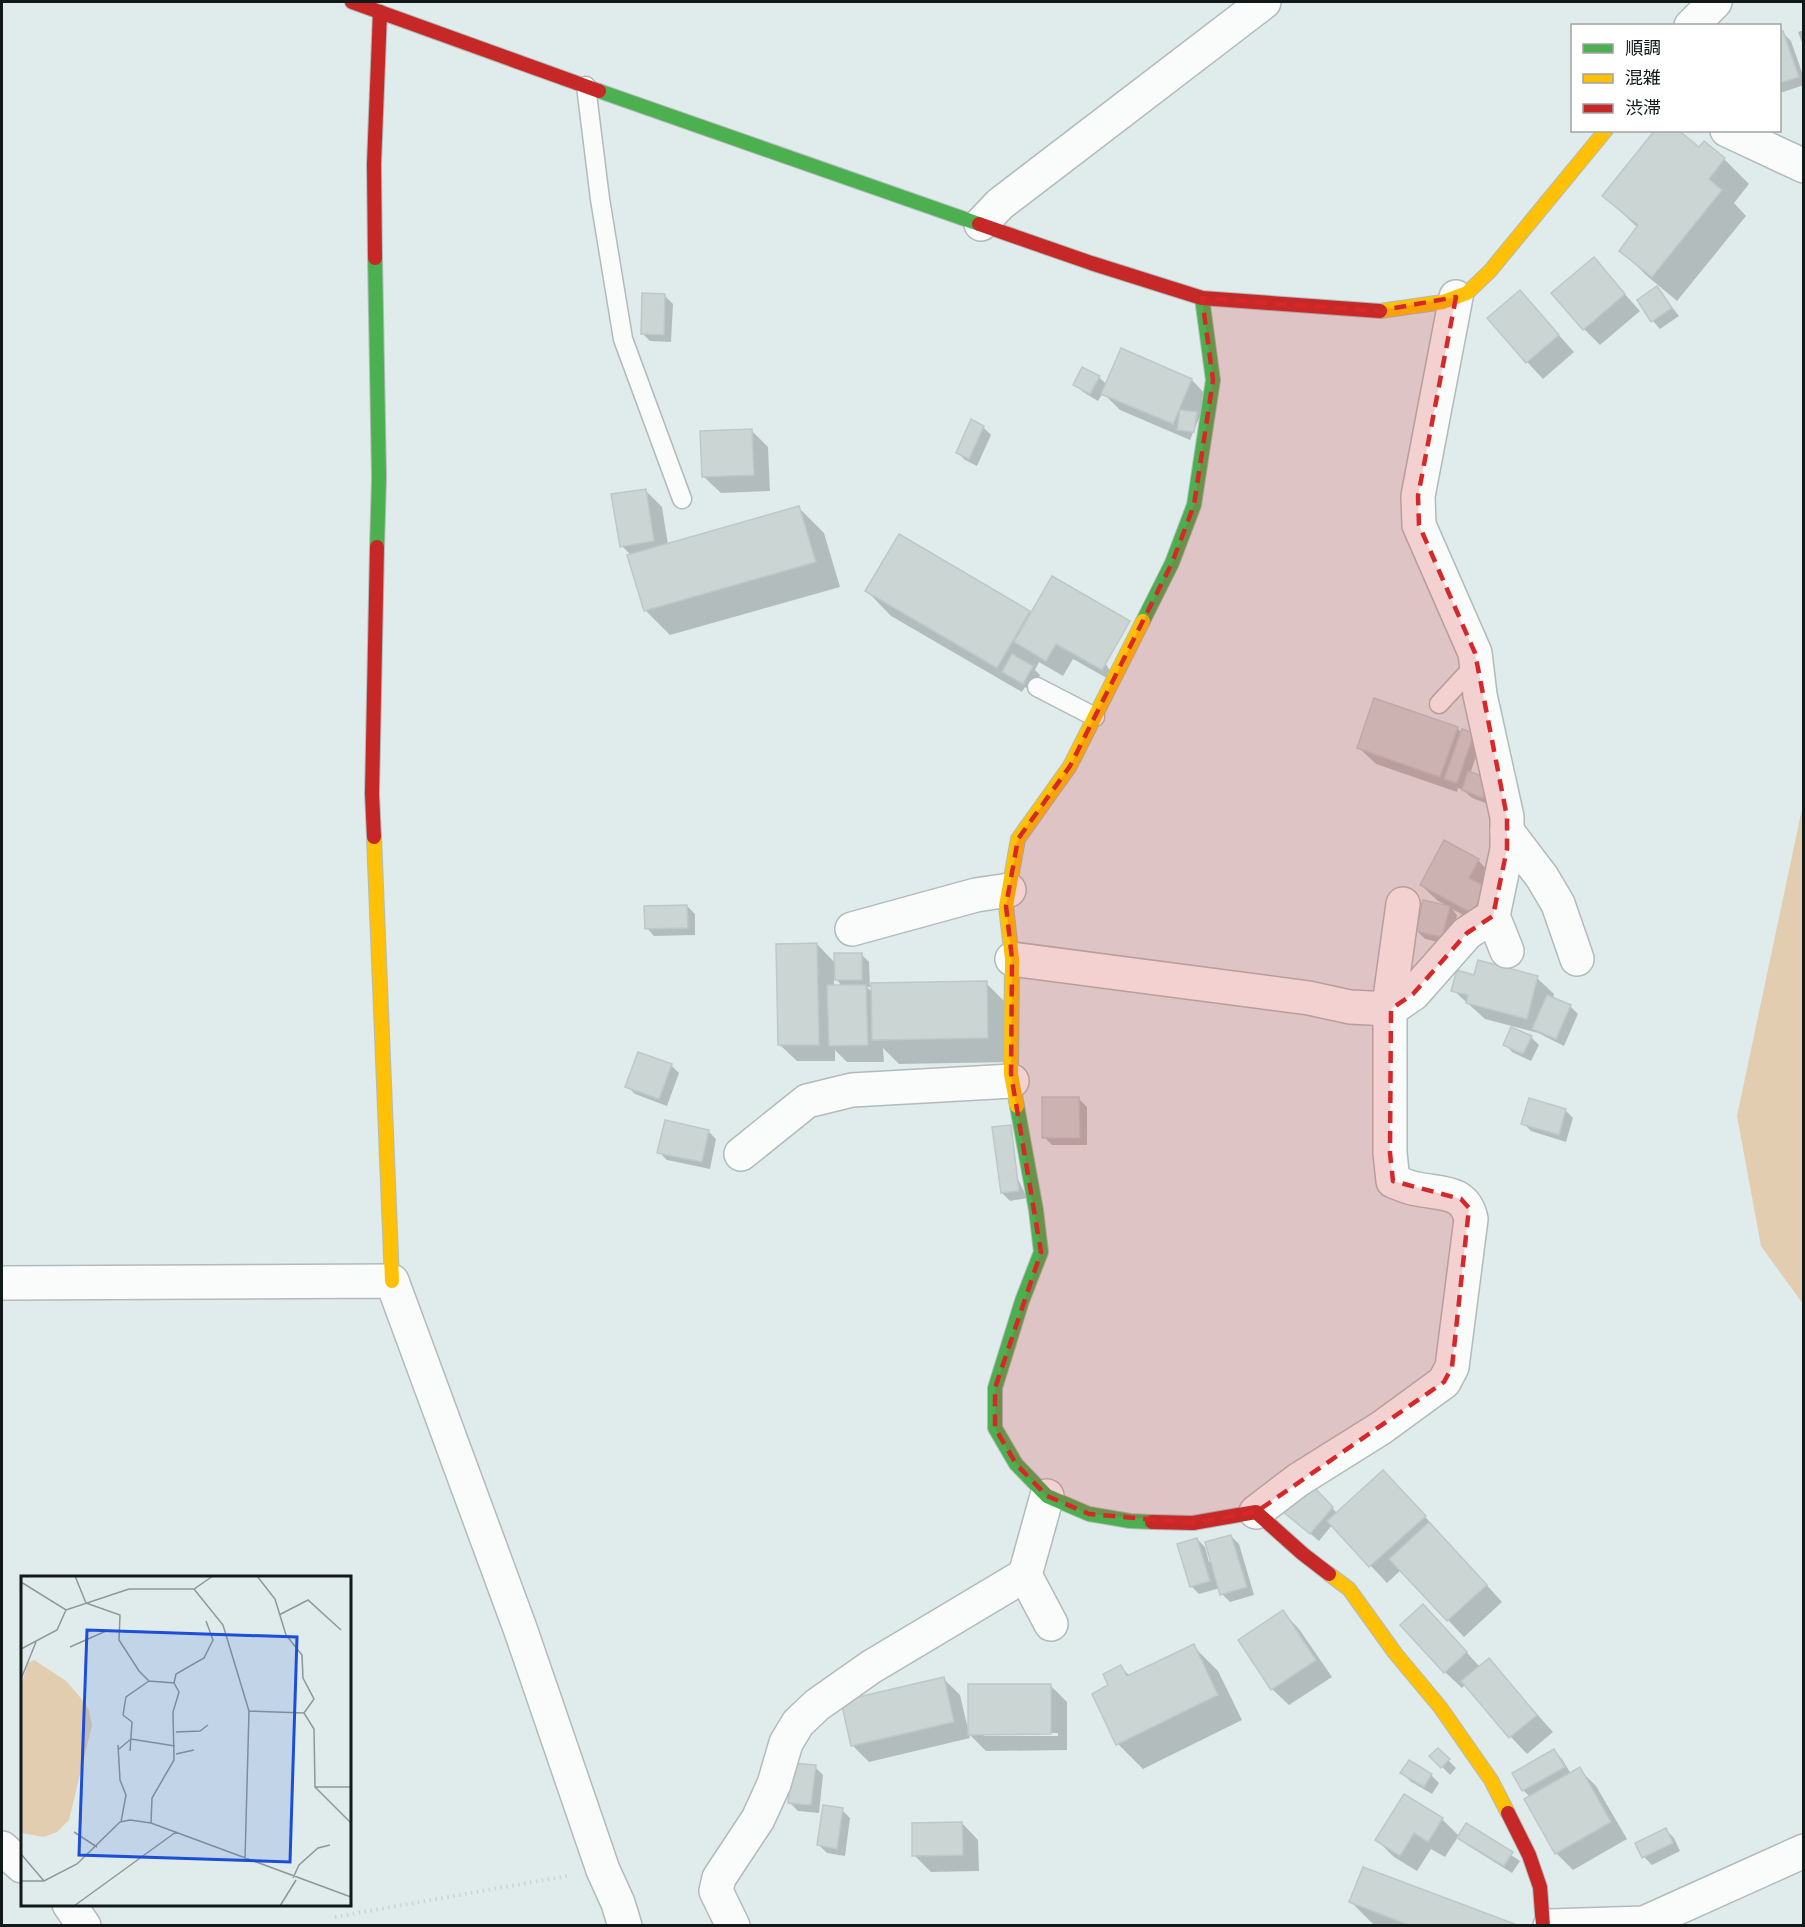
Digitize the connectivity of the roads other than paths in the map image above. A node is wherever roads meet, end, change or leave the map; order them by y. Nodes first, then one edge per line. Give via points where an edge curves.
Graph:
1 (352, 2) edge
2 (1264, 2) edge
3 (1715, 2) edge
4 (380, 12) junction
5 (1693, 24) edge
6 (586, 86) junction
7 (1604, 132) edge
8 (1731, 132) edge
9 (1803, 166) edge
10 (981, 224) junction
11 (1456, 297) junction
12 (1202, 298) junction
13 (682, 499) dead end
14 (1476, 664) junction
15 (1037, 687) dead end
16 (1439, 704) dead end
17 (1095, 717) junction
18 (1507, 831) junction
19 (1009, 890) junction
20 (1403, 904) dead end
21 (1493, 916) junction
22 (852, 928) dead end
23 (1507, 951) dead end
24 (1577, 958) dead end
25 (1012, 959) junction
26 (1391, 1009) junction
27 (1012, 1081) junction
28 (741, 1154) dead end
29 (392, 1281) junction
30 (2, 1283) edge
31 (1047, 1496) junction
32 (1256, 1512) junction
33 (1025, 1575) junction
34 (1051, 1624) dead end
35 (2, 1848) edge
36 (1803, 1851) edge
37 (21, 1865) edge
38 (70, 1906) edge
39 (84, 1926) edge
40 (625, 1926) edge
41 (733, 1926) edge
42 (1543, 1926) edge
43 (1550, 1926) edge

1 - 4 street
2 - 10 street via 1000,204
3 - 5 street
4 - 6 street
4 - 29 street via 374,164 379,478 372,794
6 - 10 street
6 - 13 lane via 623,339
7 - 11 street via 1490,271 1467,293
8 - 9 street
10 - 12 street
11 - 12 street via 1378,311
11 - 14 street via 1419,496 1419,525 1475,653
12 - 17 street via 1213,380 1194,505 1172,563
14 - 16 lane
14 - 18 street
15 - 17 lane
17 - 19 street via 1070,766 1018,839
18 - 21 street via 1508,849
18 - 24 street via 1558,904
19 - 22 street via 975,895
19 - 25 street via 1006,906
20 - 26 street
21 - 23 street
21 - 26 street via 1467,933 1413,994
25 - 26 street via 1309,998 1350,1007
25 - 27 street
26 - 32 street via 1393,1181 1461,1199 1471,1219 1452,1367 1444,1382
27 - 28 street via 852,1090 807,1101
27 - 31 street via 1041,1252 995,1388 995,1428 1016,1464
29 - 30 street
29 - 40 street
31 - 32 street via 1089,1514 1130,1521 1193,1523
31 - 33 street
32 - 42 street via 1349,1589 1491,1780 1529,1855 1540,1887
33 - 34 street
33 - 41 street via 871,1667 798,1723 786,1743 758,1819 719,1878 716,1891
35 - 37 street
36 - 43 street via 1644,1923
38 - 39 street

